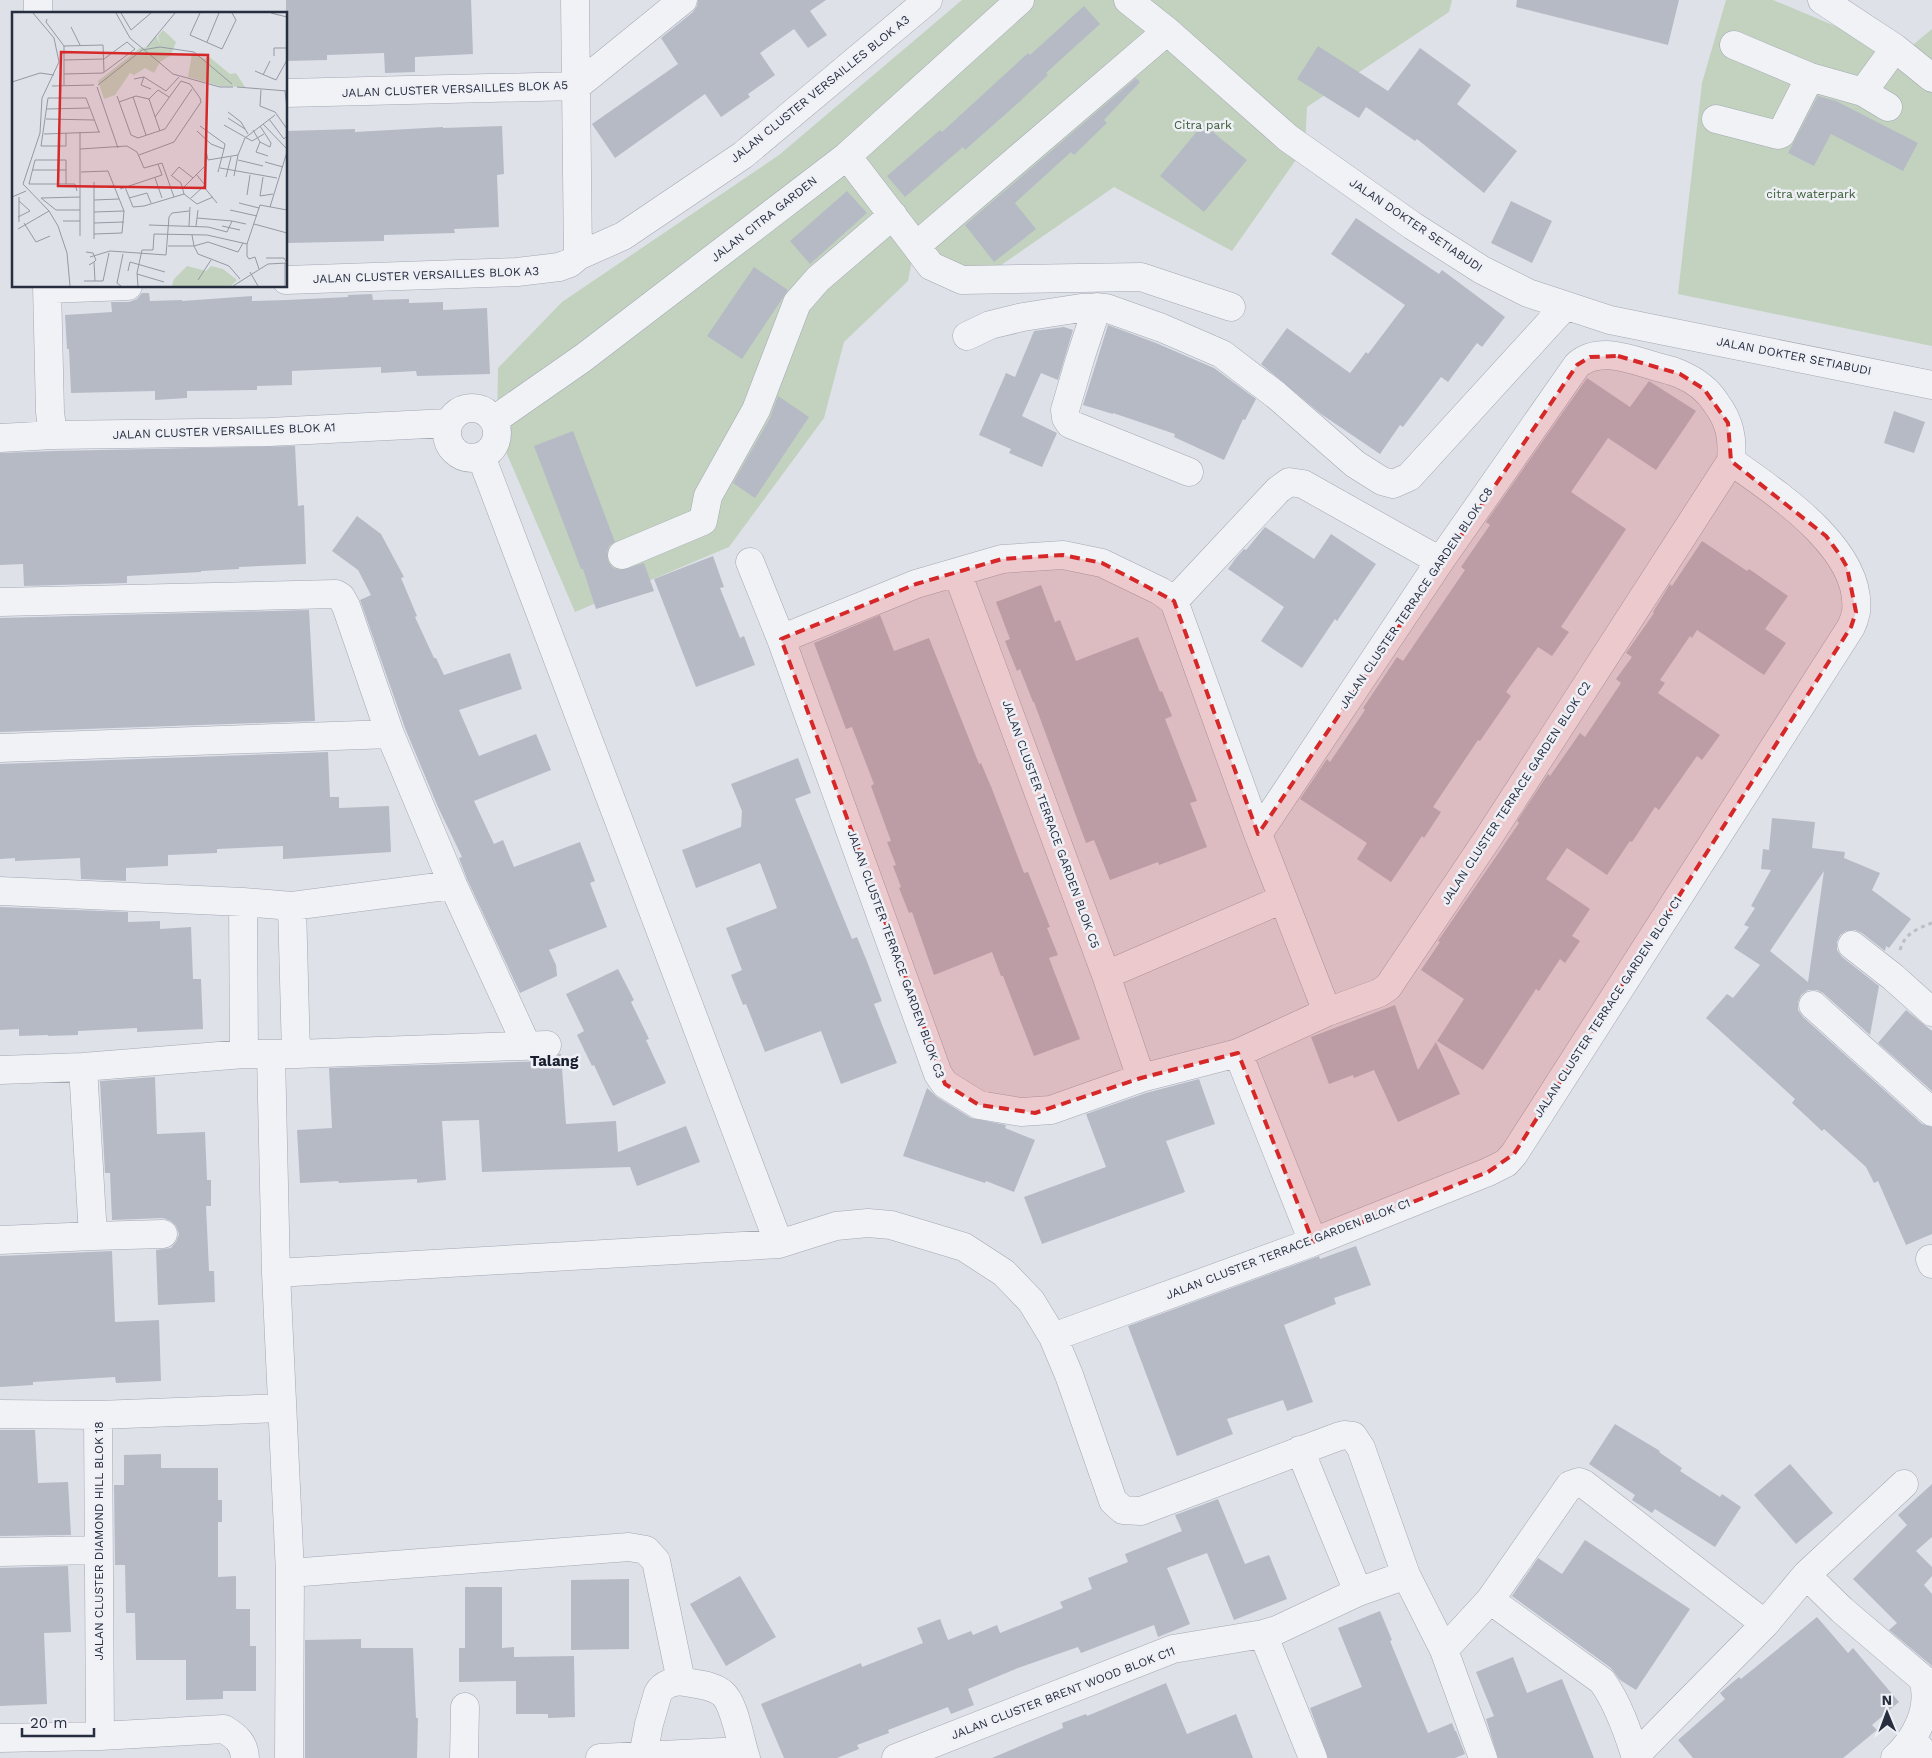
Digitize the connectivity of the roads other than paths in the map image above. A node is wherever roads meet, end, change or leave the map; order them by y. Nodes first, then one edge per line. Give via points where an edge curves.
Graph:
1 (575, 0) edge
2 (683, 0) edge
3 (928, 0) edge
4 (1020, 0) edge
5 (1128, 0) edge
6 (1822, 0) edge
7 (1167, 30) junction
8 (1734, 45) dead end
9 (1895, 48) junction
10 (1810, 76) junction
11 (1932, 78) edge
12 (577, 86) junction
13 (1863, 92) junction
14 (288, 93) edge
15 (1888, 107) dead end
16 (1716, 119) dead end
17 (847, 156) junction
18 (894, 215) junction
19 (916, 246) junction
20 (578, 256) junction
21 (288, 280) edge
22 (47, 288) edge
23 (1565, 306) junction
24 (1098, 307) junction
25 (1231, 307) dead end
26 (966, 336) dead end
27 (1932, 385) edge
28 (494, 420) junction
29 (448, 423) junction
30 (53, 435) junction
31 (0, 438) edge
32 (480, 456) junction
33 (1731, 461) junction
34 (1189, 472) dead end
35 (622, 555) dead end
36 (1440, 561) junction
37 (750, 562) dead end
38 (957, 572) junction
39 (0, 602) edge
40 (1174, 602) junction
41 (781, 639) junction
42 (390, 734) junction
43 (0, 748) edge
44 (1258, 834) junction
45 (453, 885) junction
46 (0, 892) edge
47 (1282, 899) junction
48 (243, 902) junction
49 (292, 906) junction
50 (1852, 945) dead end
51 (1106, 975) junction
52 (1813, 1005) dead end
53 (1327, 1012) junction
54 (1932, 1012) edge
55 (1238, 1053) junction
56 (244, 1054) junction
57 (283, 1054) junction
58 (83, 1067) junction
59 (0, 1070) edge
60 (1140, 1078) junction
61 (1932, 1112) edge
62 (163, 1234) dead end
63 (93, 1236) junction
64 (0, 1240) edge
65 (1312, 1242) junction
66 (779, 1244) junction
67 (276, 1272) junction
68 (1052, 1337) junction
69 (282, 1408) junction
70 (0, 1414) edge
71 (98, 1415) junction
72 (1300, 1450) junction
73 (1904, 1484) dead end
74 (98, 1550) junction
75 (0, 1552) edge
76 (290, 1573) junction
77 (1406, 1575) junction
78 (1806, 1575) junction
79 (1358, 1592) junction
80 (1490, 1600) junction
81 (1765, 1624) junction
82 (1263, 1634) junction
83 (1444, 1650) junction
84 (681, 1681) junction
85 (465, 1707) dead end
86 (100, 1736) junction
87 (0, 1738) edge
88 (1912, 1752) edge
89 (744, 1754) edge
90 (643, 1756) junction
91 (1636, 1757) edge
92 (245, 1758) edge
93 (289, 1758) edge
94 (464, 1758) edge
95 (600, 1758) edge
96 (896, 1758) edge
97 (1313, 1758) edge
98 (1483, 1758) edge

1 - 12 street
2 - 12 street, JALAN CLUSTER VERSAILLES BLOK A5
3 - 20 street, JALAN CLUSTER VERSAILLES BLOK A3 via 742,155 623,236
4 - 17 street, JALAN CITRA GARDEN
5 - 7 street, JALAN DOKTER SETIABUDI
6 - 9 street
7 - 19 street
7 - 23 street, JALAN DOKTER SETIABUDI via 1288,138 1413,226 1482,270 1528,293
8 - 10 street
9 - 11 street
9 - 13 street
10 - 13 street
10 - 16 street via 1778,136
12 - 14 street, JALAN CLUSTER VERSAILLES BLOK A5
12 - 20 street
13 - 15 street
17 - 18 street
17 - 28 street, JALAN CITRA GARDEN via 583,358
18 - 19 street
18 - 35 street via 818,279 797,302 756,410 708,496 703,520
19 - 25 street via 931,266 962,280 1141,277
20 - 21 street, JALAN CLUSTER VERSAILLES BLOK A3 via 559,267 545,270
22 - 30 street
23 - 24 street via 1409,477 1394,484 1382,482 1356,464 1276,395 1222,354 1162,328
23 - 27 street, JALAN DOKTER SETIABUDI via 1610,320
24 - 26 street via 1023,317 990,325
24 - 34 street via 1065,410 1066,418 1070,424
28 - 29 street via 479,409 470,408 453,415
28 - 32 street via 496,441
29 - 30 street, JALAN CLUSTER VERSAILLES BLOK A1 via 268,432
29 - 32 street via 448,442 454,450 461,456
30 - 31 street, JALAN CLUSTER VERSAILLES BLOK A1
32 - 66 street
33 - 36 street, JALAN CLUSTER TERRACE GARDEN BLOK C8 via 1732,442 1728,424 1716,402 1704,389 1680,374 1618,356 1590,357 1576,364
33 - 53 street, JALAN CLUSTER TERRACE GARDEN BLOK C2 via 1394,980 1379,993
33 - 65 street, JALAN CLUSTER TERRACE GARDEN BLOK C1 via 1772,490 1826,536 1847,566 1855,594 1856,612 1851,627 1514,1154 1506,1163 1488,1172
36 - 40 street via 1303,484 1289,482
36 - 44 street, JALAN CLUSTER TERRACE GARDEN BLOK C8
37 - 41 street, JALAN CLUSTER TERRACE GARDEN BLOK C3
38 - 40 street via 1002,559 1063,555 1102,563 1160,591
38 - 41 street via 916,584
38 - 51 street, JALAN CLUSTER TERRACE GARDEN BLOK C5
39 - 42 street via 336,594 346,606
40 - 44 street
41 - 60 street, JALAN CLUSTER TERRACE GARDEN BLOK C3 via 938,1074 945,1084 979,1105 1035,1112 1050,1110
42 - 43 street
42 - 45 street
44 - 47 street
45 - 49 street
45 - 57 street via 536,1044
46 - 48 street
47 - 51 street
47 - 53 street
48 - 49 street
48 - 56 street
49 - 57 street
50 - 54 street
51 - 60 street, JALAN CLUSTER TERRACE GARDEN BLOK C5
52 - 61 street
53 - 55 street, JALAN CLUSTER TERRACE GARDEN BLOK C2
55 - 60 street, JALAN CLUSTER TERRACE GARDEN BLOK C3
55 - 65 street
56 - 57 street
56 - 58 street
57 - 67 street
58 - 59 street
58 - 63 street
62 - 63 street
63 - 64 street
65 - 68 street, JALAN CLUSTER TERRACE GARDEN BLOK C1
66 - 67 street
66 - 68 street via 836,1226 868,1223 891,1225 964,1246 1004,1273 1031,1300
67 - 69 street
68 - 72 street via 1069,1375 1113,1502 1123,1510 1140,1511
69 - 71 street
69 - 76 street
70 - 71 street, JALAN CLUSTER DIAMOND HILL BLOK 18
71 - 74 street, JALAN CLUSTER DIAMOND HILL BLOK 18
72 - 77 street via 1344,1435 1357,1440
72 - 79 street
73 - 78 street
74 - 75 street
74 - 86 street, JALAN CLUSTER DIAMOND HILL BLOK 18
76 - 84 street via 629,1547 646,1550 656,1561
76 - 93 street
77 - 79 street, JALAN CLUSTER BRENT WOOD BLOK C11
77 - 83 street
78 - 81 street
78 - 88 street via 1928,1686 1931,1710
79 - 82 street, JALAN CLUSTER BRENT WOOD BLOK C11
80 - 81 street via 1575,1482 1584,1484
80 - 83 street
80 - 91 street via 1602,1681 1624,1723
81 - 91 street
82 - 96 street, JALAN CLUSTER BRENT WOOD BLOK C11 via 1173,1649
82 - 97 street
83 - 98 street
84 - 89 street via 722,1693 730,1705
84 - 90 street via 658,1692
85 - 94 street
86 - 87 street
86 - 92 street via 224,1729 236,1736 244,1748
89 - 90 street
90 - 95 street

